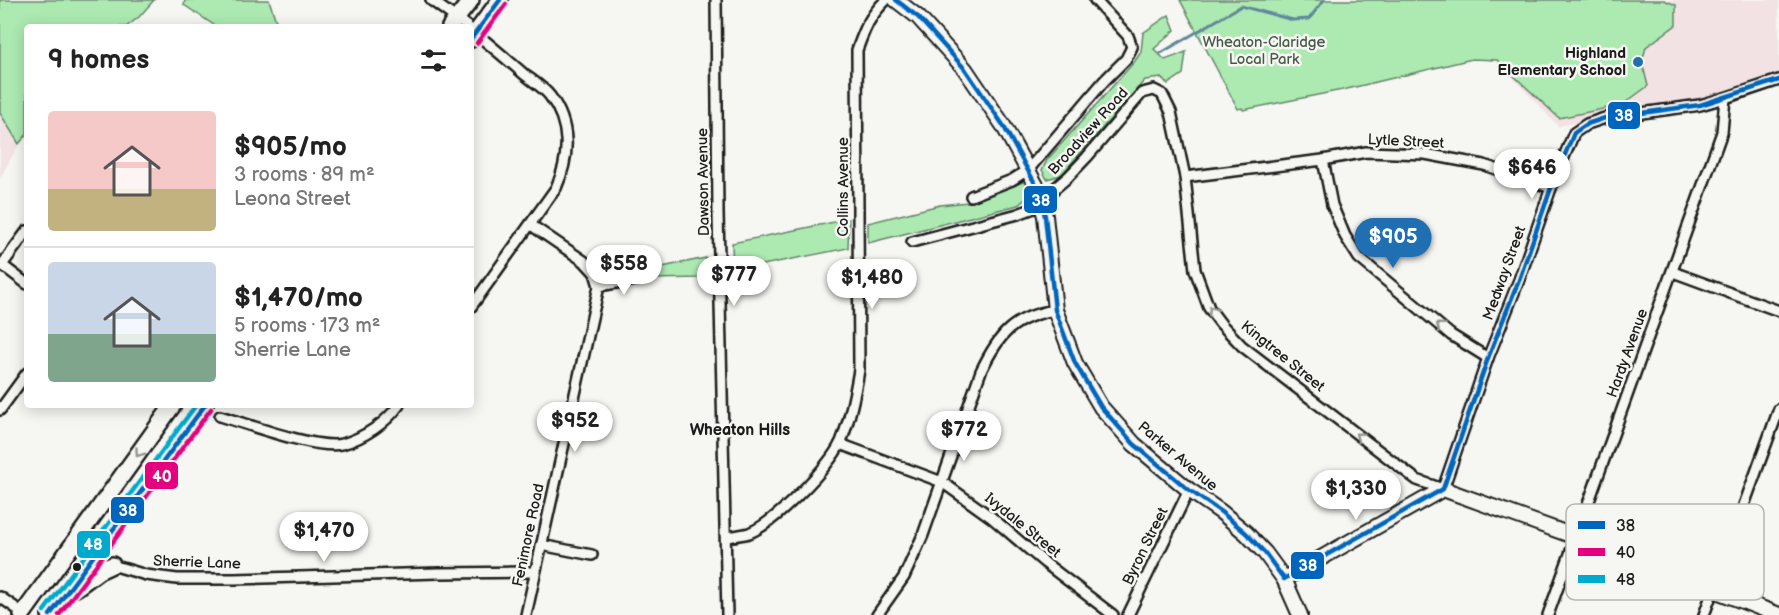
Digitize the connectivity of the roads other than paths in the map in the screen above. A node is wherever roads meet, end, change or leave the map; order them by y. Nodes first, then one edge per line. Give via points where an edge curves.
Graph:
1 (431, 0) edge
2 (471, 0) edge
3 (500, 0) edge
4 (716, 0) edge
5 (886, 0) edge
6 (896, 0) edge
7 (1095, 0) edge
8 (459, 24) edge
9 (466, 24) edge
10 (471, 24) edge
11 (474, 36) edge
12 (1779, 80) edge
13 (1154, 90) joint
14 (1725, 98) junction
15 (1323, 160) junction
16 (1028, 170) junction
17 (1185, 177) junction
18 (1551, 189) junction
19 (971, 196) dead end
20 (1042, 205) junction
21 (531, 225) junction
22 (24, 235) edge
23 (912, 242) dead end
24 (1672, 272) junction
25 (645, 278) dead end
26 (24, 282) edge
27 (599, 286) junction
28 (474, 303) edge
29 (1055, 310) junction
30 (1779, 311) edge
31 (1488, 358) junction
32 (24, 377) edge
33 (171, 408) edge
34 (203, 408) edge
35 (396, 408) edge
36 (1779, 409) edge
37 (0, 410) edge
38 (220, 416) dead end
39 (840, 444) junction
40 (942, 482) junction
41 (1443, 489) junction
42 (1190, 490) junction
43 (1588, 504) edge
44 (1744, 504) edge
45 (1566, 533) edge
46 (726, 537) junction
47 (541, 545) junction
48 (592, 555) dead end
49 (112, 565) joint
50 (1566, 565) edge
51 (535, 572) junction
52 (1284, 579) junction
53 (0, 597) edge
54 (62, 599) junction
55 (1709, 600) edge
56 (1739, 600) edge
57 (22, 614) edge
58 (50, 615) edge
59 (526, 615) edge
60 (727, 615) edge
61 (877, 615) edge
62 (1113, 615) edge
63 (1128, 615) edge
64 (1300, 615) edge
65 (1548, 615) edge
66 (1704, 615) edge
67 (1779, 615) edge

1 - 8 street
2 - 9 main road
3 - 10 main road
4 - 46 street, Dawson Avenue
5 - 39 street, Collins Avenue via 867,23 857,50 859,370 853,406
6 - 16 street, Parker Avenue via 918,17 965,69
7 - 16 street, Broadview Road via 1128,36 1132,47 1126,59
11 - 21 street via 549,94 565,126 564,172
12 - 14 street, Medway Street
13 - 17 street, Kingtree Street via 1162,94 1171,112
13 - 20 street, Broadview Road via 1142,93
14 - 18 street, Medway Street via 1587,124 1574,133
14 - 24 street, Hardy Avenue via 1722,132
15 - 17 street, Lytle Street
15 - 18 street, Lytle Street via 1366,152 1425,154 1484,165
31 -> 15 street via 1451,335 1359,258 1332,205
16 - 19 street, Broadview Road
16 - 20 street, Parker Avenue
41 -> 17 street, Kingtree Street via 1417,480 1242,346 1221,324 1209,308 1195,270
18 - 31 street, Medway Street
20 - 23 street, Broadview Road
20 - 29 street, Parker Avenue
21 - 27 street via 584,261 595,273
21 - 28 street
22 - 26 street via 2,265
24 - 30 street
24 - 43 street, Hardy Avenue
25 - 27 street
27 - 47 street, Fenimore Road
29 - 40 street via 1020,320 993,347
29 - 42 street, Parker Avenue via 1075,363 1101,406 1134,444
31 - 41 street, Medway Street
32 - 37 street
33 -> 57 main road
34 - 54 main road
35 - 38 street via 378,427 341,445 302,440
36 - 44 street
39 - 40 street, Ivydale Street
39 - 46 street, Collins Avenue via 814,479 779,514 749,533
40 - 61 street via 904,577
40 - 62 street, Ivydale Street
41 - 45 street
41 - 52 street
42 - 52 street, Parker Avenue via 1246,533
42 - 63 street, Byron Street
46 - 60 street, Dawson Avenue
47 - 48 street
47 - 51 street, Fenimore Road
49 - 51 street, Sherrie Lane via 177,579
49 - 54 main road
50 - 65 street, Hardy Avenue
51 - 59 street, Fenimore Road
52 - 64 street, Parker Avenue
53 - 57 street
54 - 58 main road
55 - 66 street
56 - 67 street

